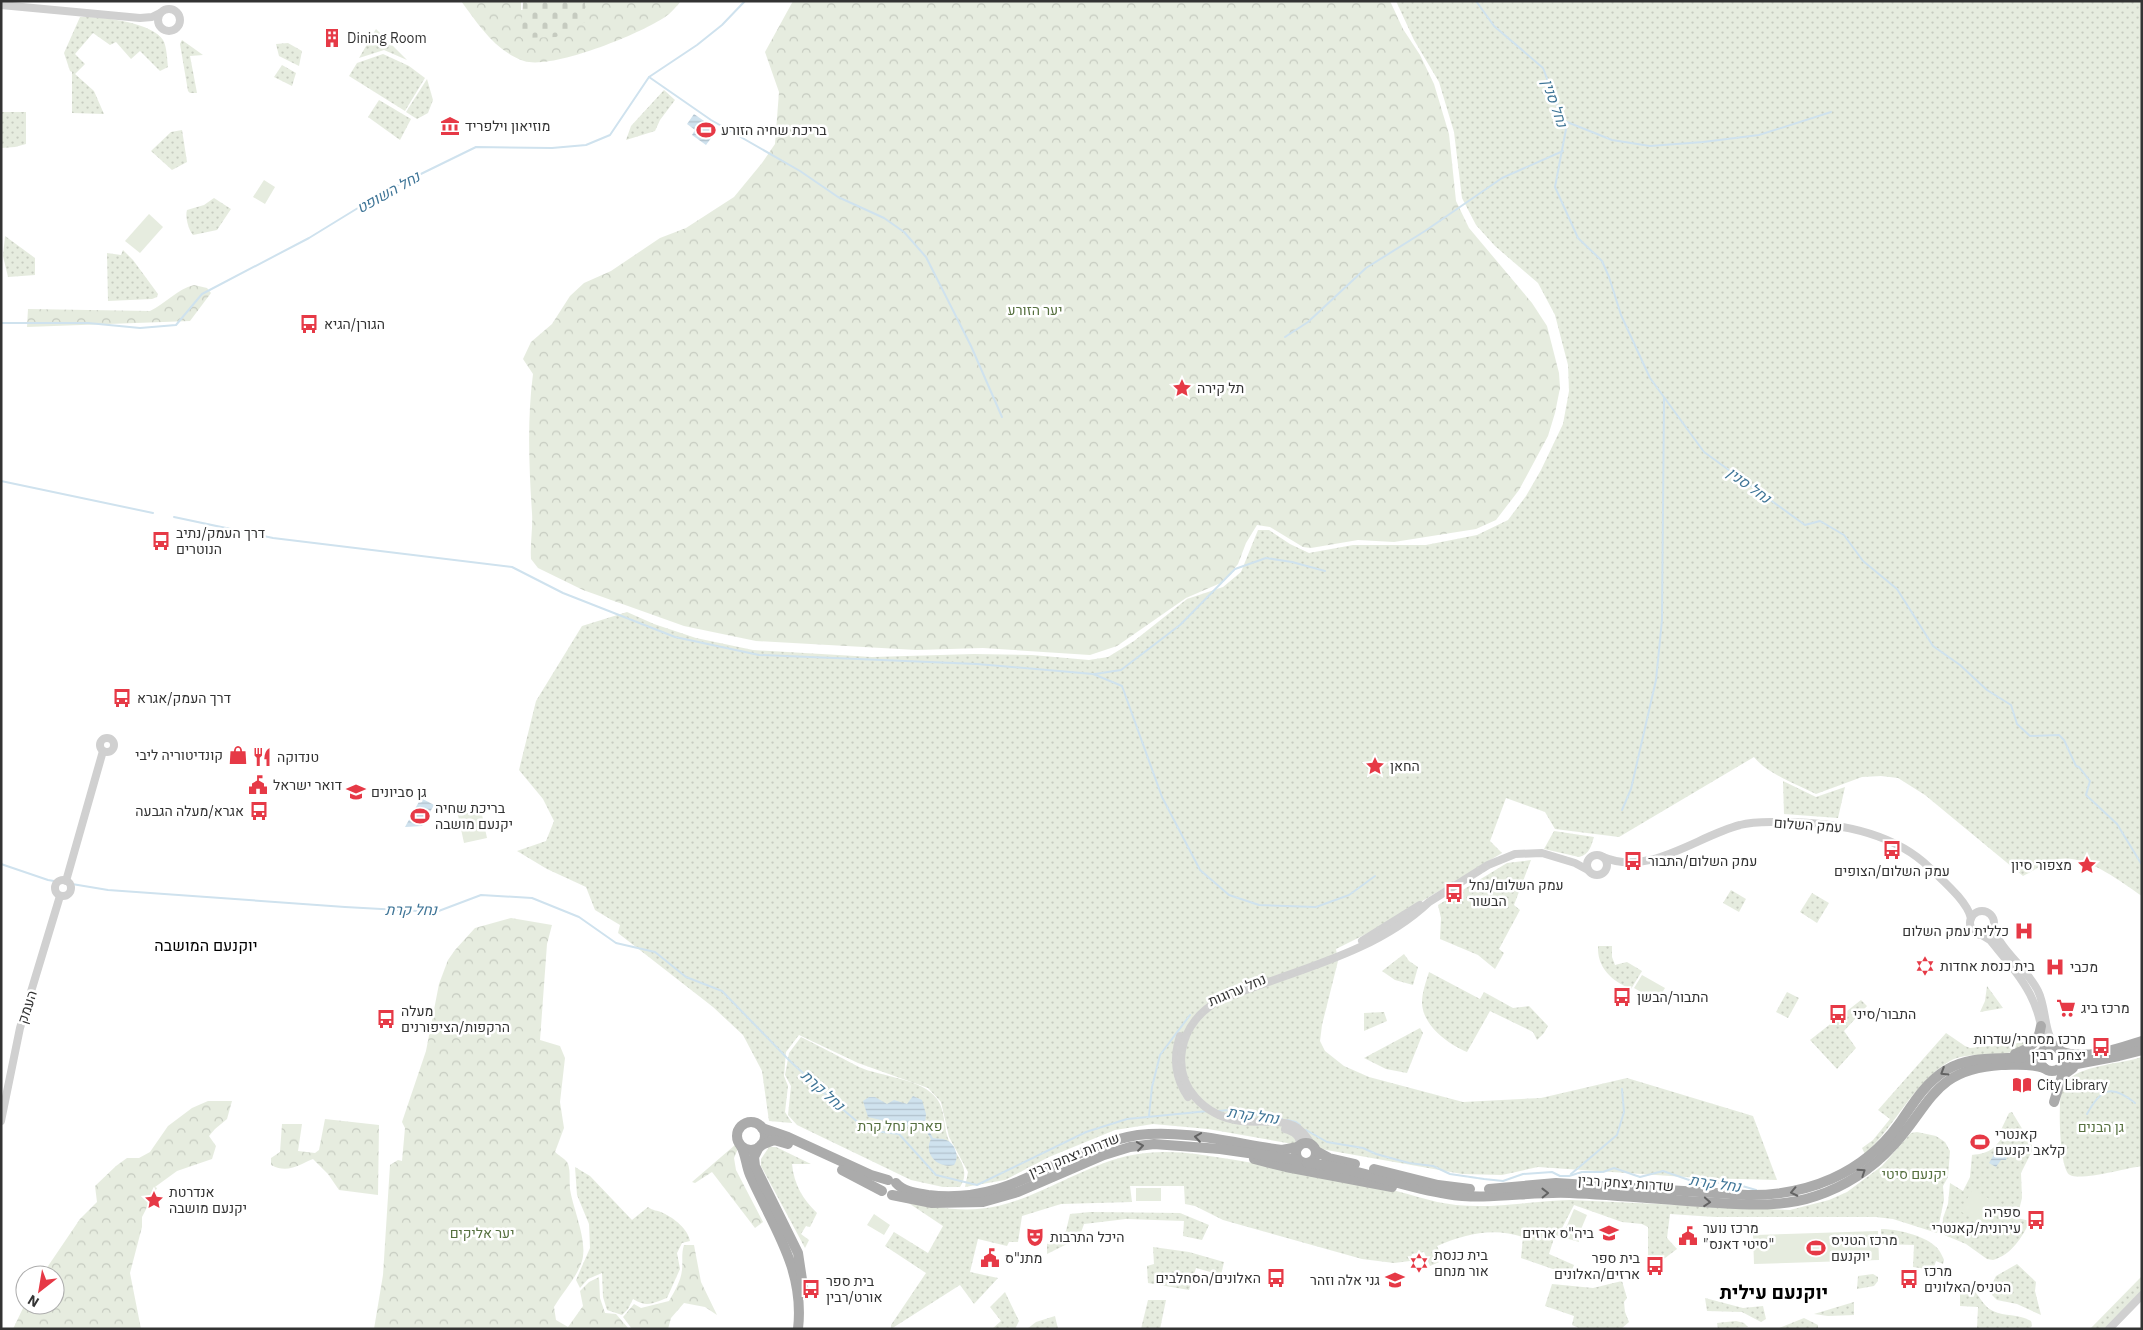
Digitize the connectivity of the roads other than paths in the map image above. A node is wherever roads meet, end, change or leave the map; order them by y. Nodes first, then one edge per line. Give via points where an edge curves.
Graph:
1 (1, 5) edge
2 (160, 13) junction
3 (140, 18) junction
4 (159, 26) junction
5 (103, 751) dead end
6 (1603, 857) junction
7 (1588, 860) junction
8 (1570, 861) junction
9 (1632, 861) junction
10 (1588, 870) junction
11 (1605, 872) junction
12 (1429, 902) junction
13 (1965, 905) junction
14 (1979, 911) junction
15 (1971, 918) junction
16 (1993, 927) junction
17 (1982, 935) junction
18 (2041, 1026) junction
19 (2142, 1041) edge
20 (2142, 1050) edge
21 (2060, 1051) junction
22 (2043, 1052) junction
23 (2009, 1057) junction
24 (2087, 1063) junction
25 (2061, 1067) junction
26 (2044, 1068) junction
27 (2054, 1102) dead end
28 (1, 1121) edge
29 (762, 1128) junction
30 (741, 1146) junction
31 (760, 1146) junction
32 (1299, 1147) junction
33 (1212, 1148) junction
34 (1314, 1148) junction
35 (1303, 1161) junction
36 (892, 1182) junction
37 (882, 1191) junction
38 (1448, 1194) junction
39 (892, 1195) junction
40 (2142, 1295) edge
41 (798, 1329) edge
42 (805, 1329) edge
43 (2109, 1329) edge

1 - 3 street
2 - 3 street
2 - 4 street
2 - 4 street via 172,10 180,21 171,31
3 - 4 street
5 - 28 street, העמק via 66,881 71,886 70,892 60,896 20,1028
6 - 7 street via 1595,854
6 - 9 street, עמק השלום
6 - 11 street via 1607,864
7 - 8 street, נחל ערוגות
7 - 10 street
8 - 10 street, נחל ערוגות
8 - 12 street, נחל ערוגות via 1542,853 1516,854 1488,865
9 - 11 street, עמק השלום
9 - 13 street, עמק השלום via 1659,857 1746,824 1828,824 1880,837 1902,848 1928,866
10 - 11 street via 1595,875
12 - 32 street, נחל ערוגות via 1363,940 1212,998 1195,1012 1182,1032 1176,1054 1177,1076 1196,1105 1227,1123 1292,1131 1300,1140
12 - 34 street, נחל ערוגות via 1368,943 1215,1002 1197,1018 1187,1033 1182,1050 1182,1070 1187,1086 1200,1103 1231,1119 1294,1126 1302,1131
13 - 14 street, עמק השלום
13 - 15 street, עמק השלום
14 - 15 street
14 - 16 street via 1986,911 1992,916
15 - 17 street via 1972,929
16 - 17 street
16 - 21 street via 1998,939 2036,986 2051,1040
17 - 18 street via 1990,940 2029,988
18 - 22 street
18 - 23 main road via 2035,1044
19 - 21 main road via 2094,1053
20 - 24 main road
21 - 22 main road via 2049,1048
21 - 25 main road via 2064,1058
22 - 23 main road, שדרות יצחק רבין
22 - 26 main road via 2040,1059
23 -> 34 main road, שדרות יצחק רבין via 1974,1060 1945,1071 1922,1091 1892,1133 1864,1159 1822,1184 1789,1193 1747,1195 1556,1183 1460,1189 1334,1159
24 - 25 main road
24 - 27 main road via 2062,1076
25 - 26 main road via 2052,1071
38 -> 26 main road, שדרות יצחק רבין via 1571,1193 1747,1205 1790,1203 1826,1193 1871,1167 1899,1139 1936,1090 1957,1074 1977,1067 2030,1064
29 - 30 main road via 754,1123 742,1126 737,1138
29 - 31 main road via 765,1137
29 - 36 main road, שדרות יצחק רבין
30 - 31 main road via 749,1150
30 - 41 main road via 750,1176 794,1270 799,1296
31 - 37 main road via 774,1140 790,1145
31 - 42 main road via 754,1157 755,1166 801,1265
32 - 34 main road via 1306,1143
32 - 35 main road via 1296,1154
32 -> 36 main road, שדרות יצחק רבין via 1282,1150 1180,1135 1139,1135 1101,1145 1025,1180 992,1191 932,1195 905,1190
33 - 35 main road, שדרות יצחק רבין
33 - 38 main road via 1286,1167 1407,1190
39 -> 33 main road, שדרות יצחק רבין via 932,1203 982,1202 1018,1192 1130,1147 1166,1144
34 - 35 main road via 1313,1160
35 - 38 main road, שדרות יצחק רבין
36 - 37 main road via 883,1183
36 - 39 main road via 897,1189
37 - 39 main road
40 - 43 street

